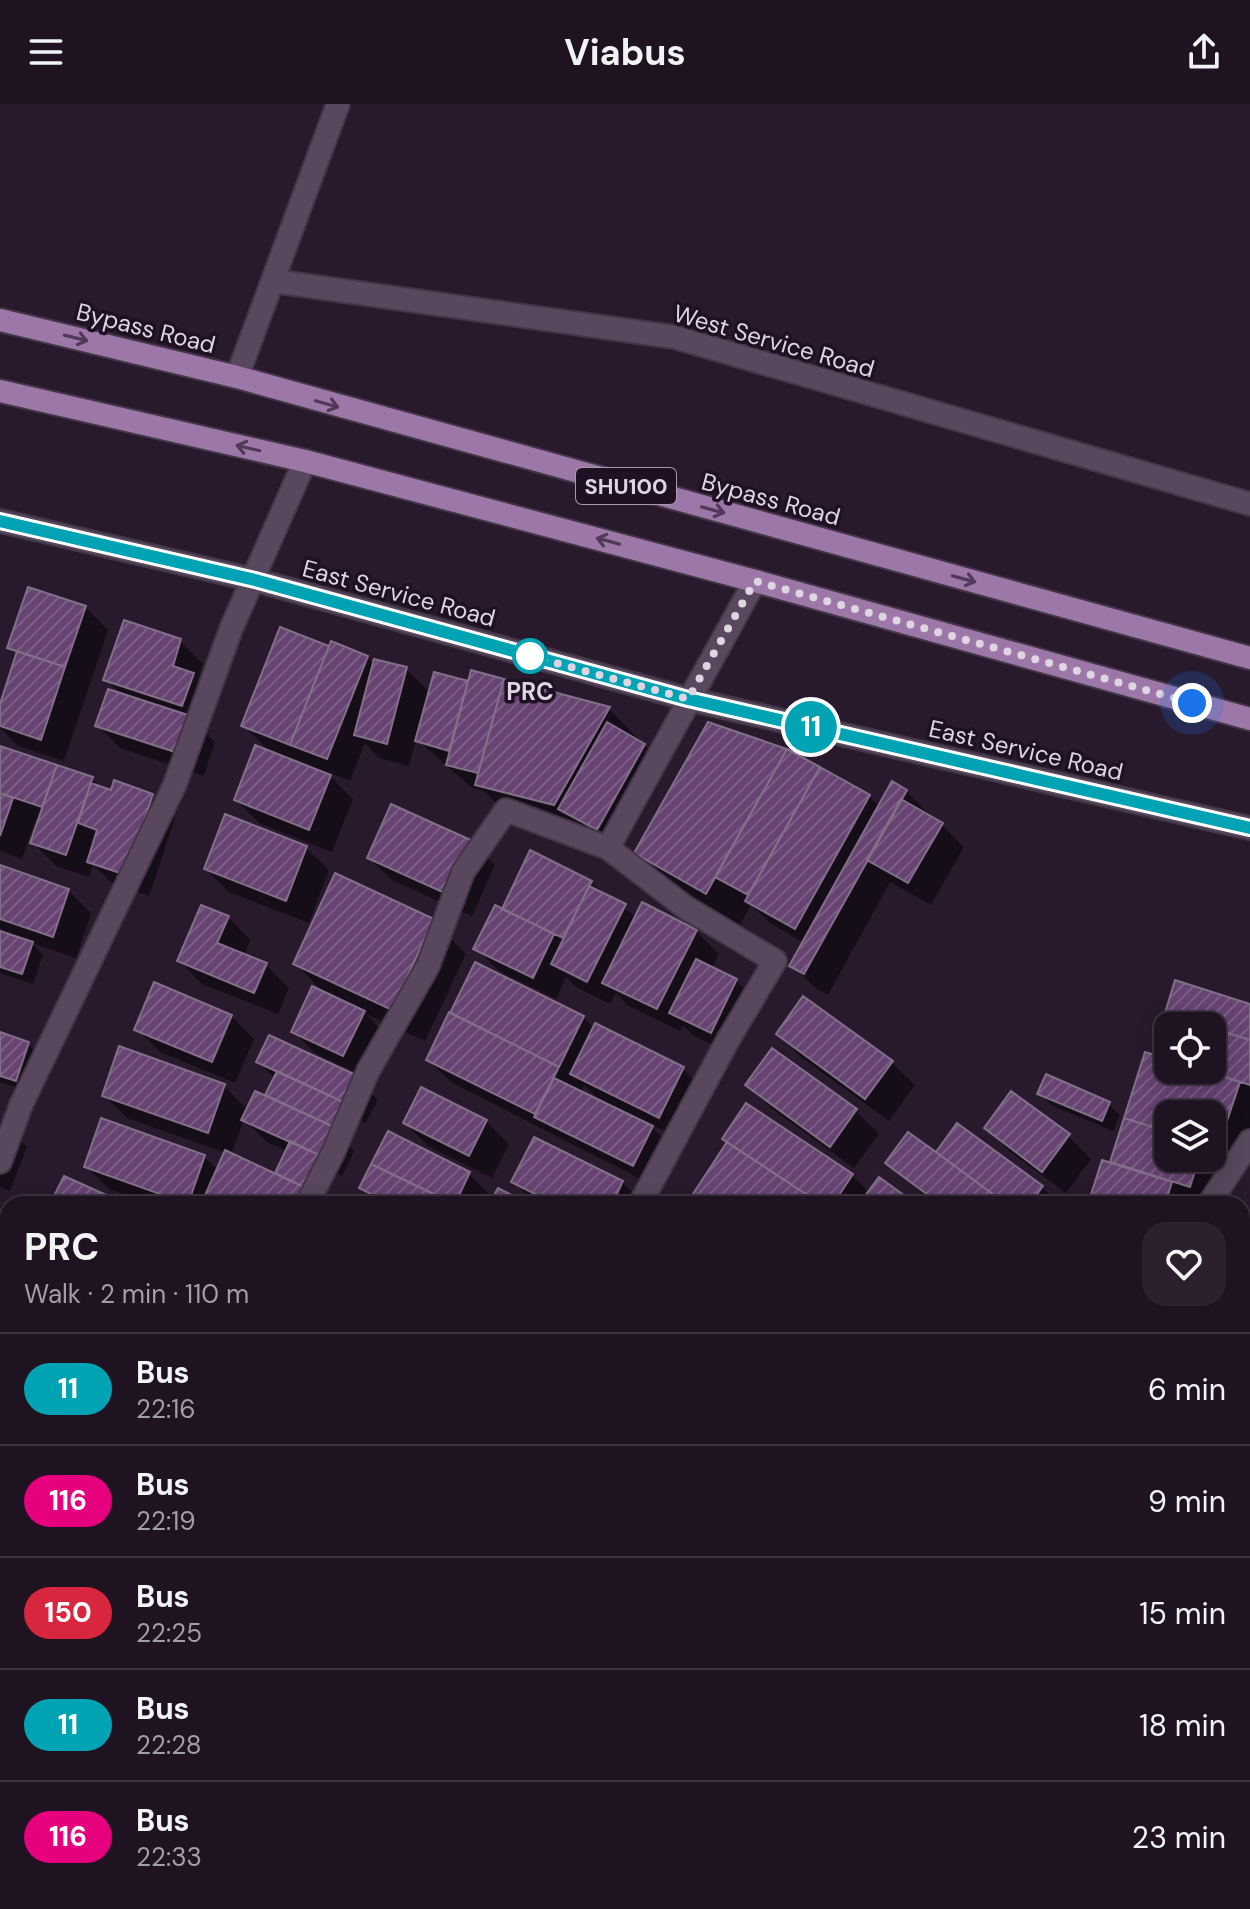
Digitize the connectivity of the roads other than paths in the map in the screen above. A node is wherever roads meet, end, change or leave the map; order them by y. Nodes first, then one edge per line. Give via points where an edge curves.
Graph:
1 (338, 104) edge
2 (273, 281) junction
3 (0, 320) edge
4 (237, 377) junction
5 (0, 391) edge
6 (305, 461) junction
7 (1250, 504) edge
8 (0, 521) edge
9 (255, 580) junction
10 (755, 581) junction
11 (1250, 658) edge
12 (688, 699) junction
13 (1250, 719) edge
14 (1250, 828) edge
15 (608, 848) junction
16 (1250, 1141) edge
17 (0, 1162) edge
18 (311, 1196) edge
19 (644, 1196) edge
20 (1214, 1196) edge

1 - 2 street
2 - 4 street
2 - 7 street, West Service Road via 674,337
3 -> 4 main road, Bypass Road / SHU100
4 -> 11 main road, Bypass Road / SHU100
6 -> 5 main road, SHU100
6 - 9 street
10 -> 6 main road, SHU100
8 - 9 street, East Service Road
9 - 12 street, East Service Road
9 - 17 street via 231,629 175,784 21,1105
10 - 12 street
10 - 13 main road, SHU100
12 - 14 street, East Service Road
12 - 15 street
15 - 18 street via 506,810 463,872 428,966 368,1071
15 - 19 street via 685,907 775,961
16 - 20 street

